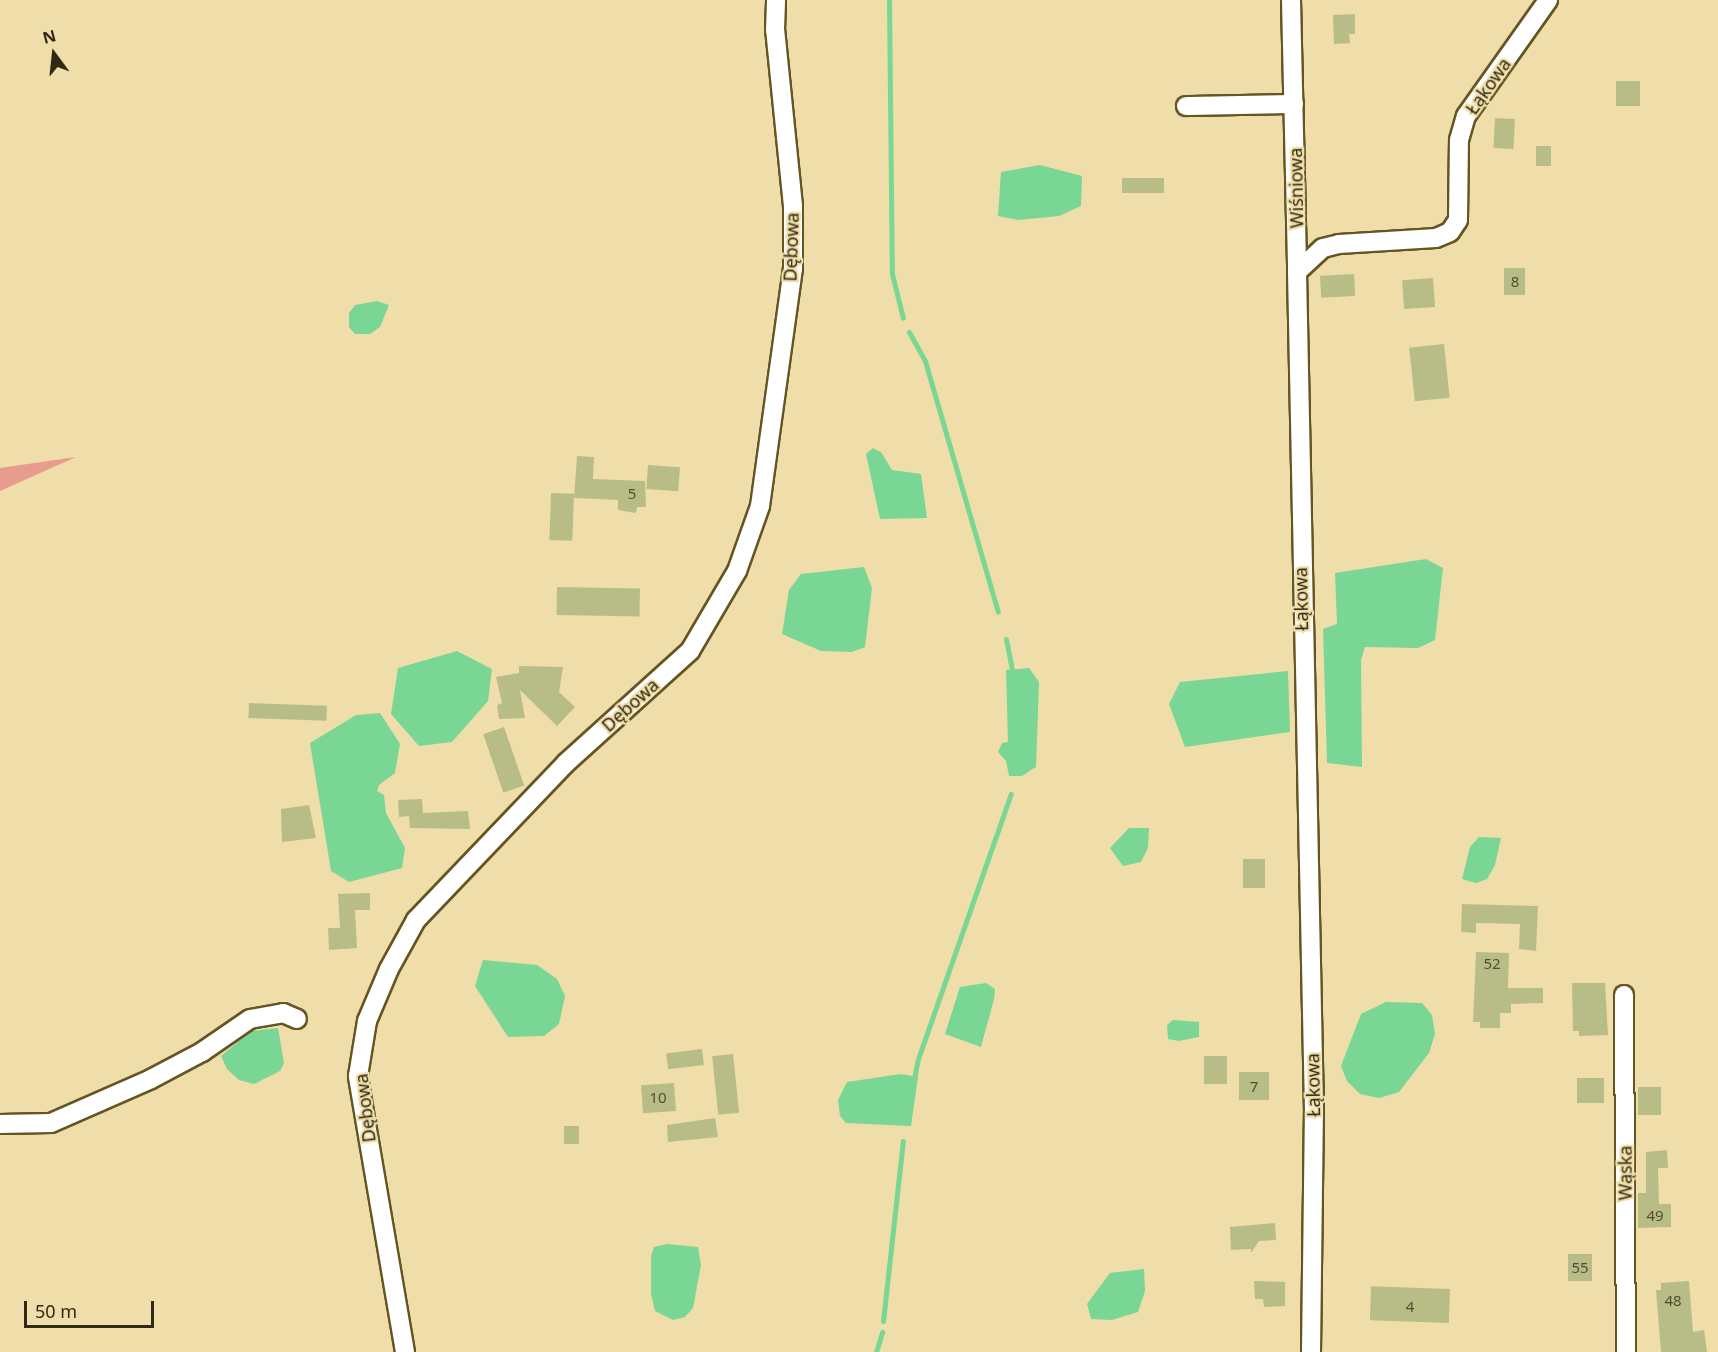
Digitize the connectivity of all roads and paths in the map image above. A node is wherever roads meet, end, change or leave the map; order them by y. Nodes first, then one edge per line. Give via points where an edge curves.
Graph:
1 (776, 0) edge
2 (1291, 0) edge
3 (1548, 0) edge
4 (1294, 104) junction
5 (1186, 106) dead end
6 (1298, 272) junction
7 (1624, 995) dead end
8 (297, 1019) dead end
9 (0, 1124) edge
10 (405, 1352) edge
11 (1311, 1352) edge
12 (1626, 1352) edge

1 - 10 street, Dębowa via 775,30 793,206 793,269 760,506 737,571 690,651 566,763 416,920 389,969 368,1022 358,1076
2 - 4 street, Wiśniowa
3 - 6 street, Łąkowa via 1466,116 1459,140 1458,220 1450,232 1436,238 1339,244 1323,249
4 - 5 street
4 - 6 street, Wiśniowa
6 - 11 street, Łąkowa via 1314,1111
7 - 12 street, Wąska
8 - 9 street via 283,1013 250,1019 171,1068 51,1123

